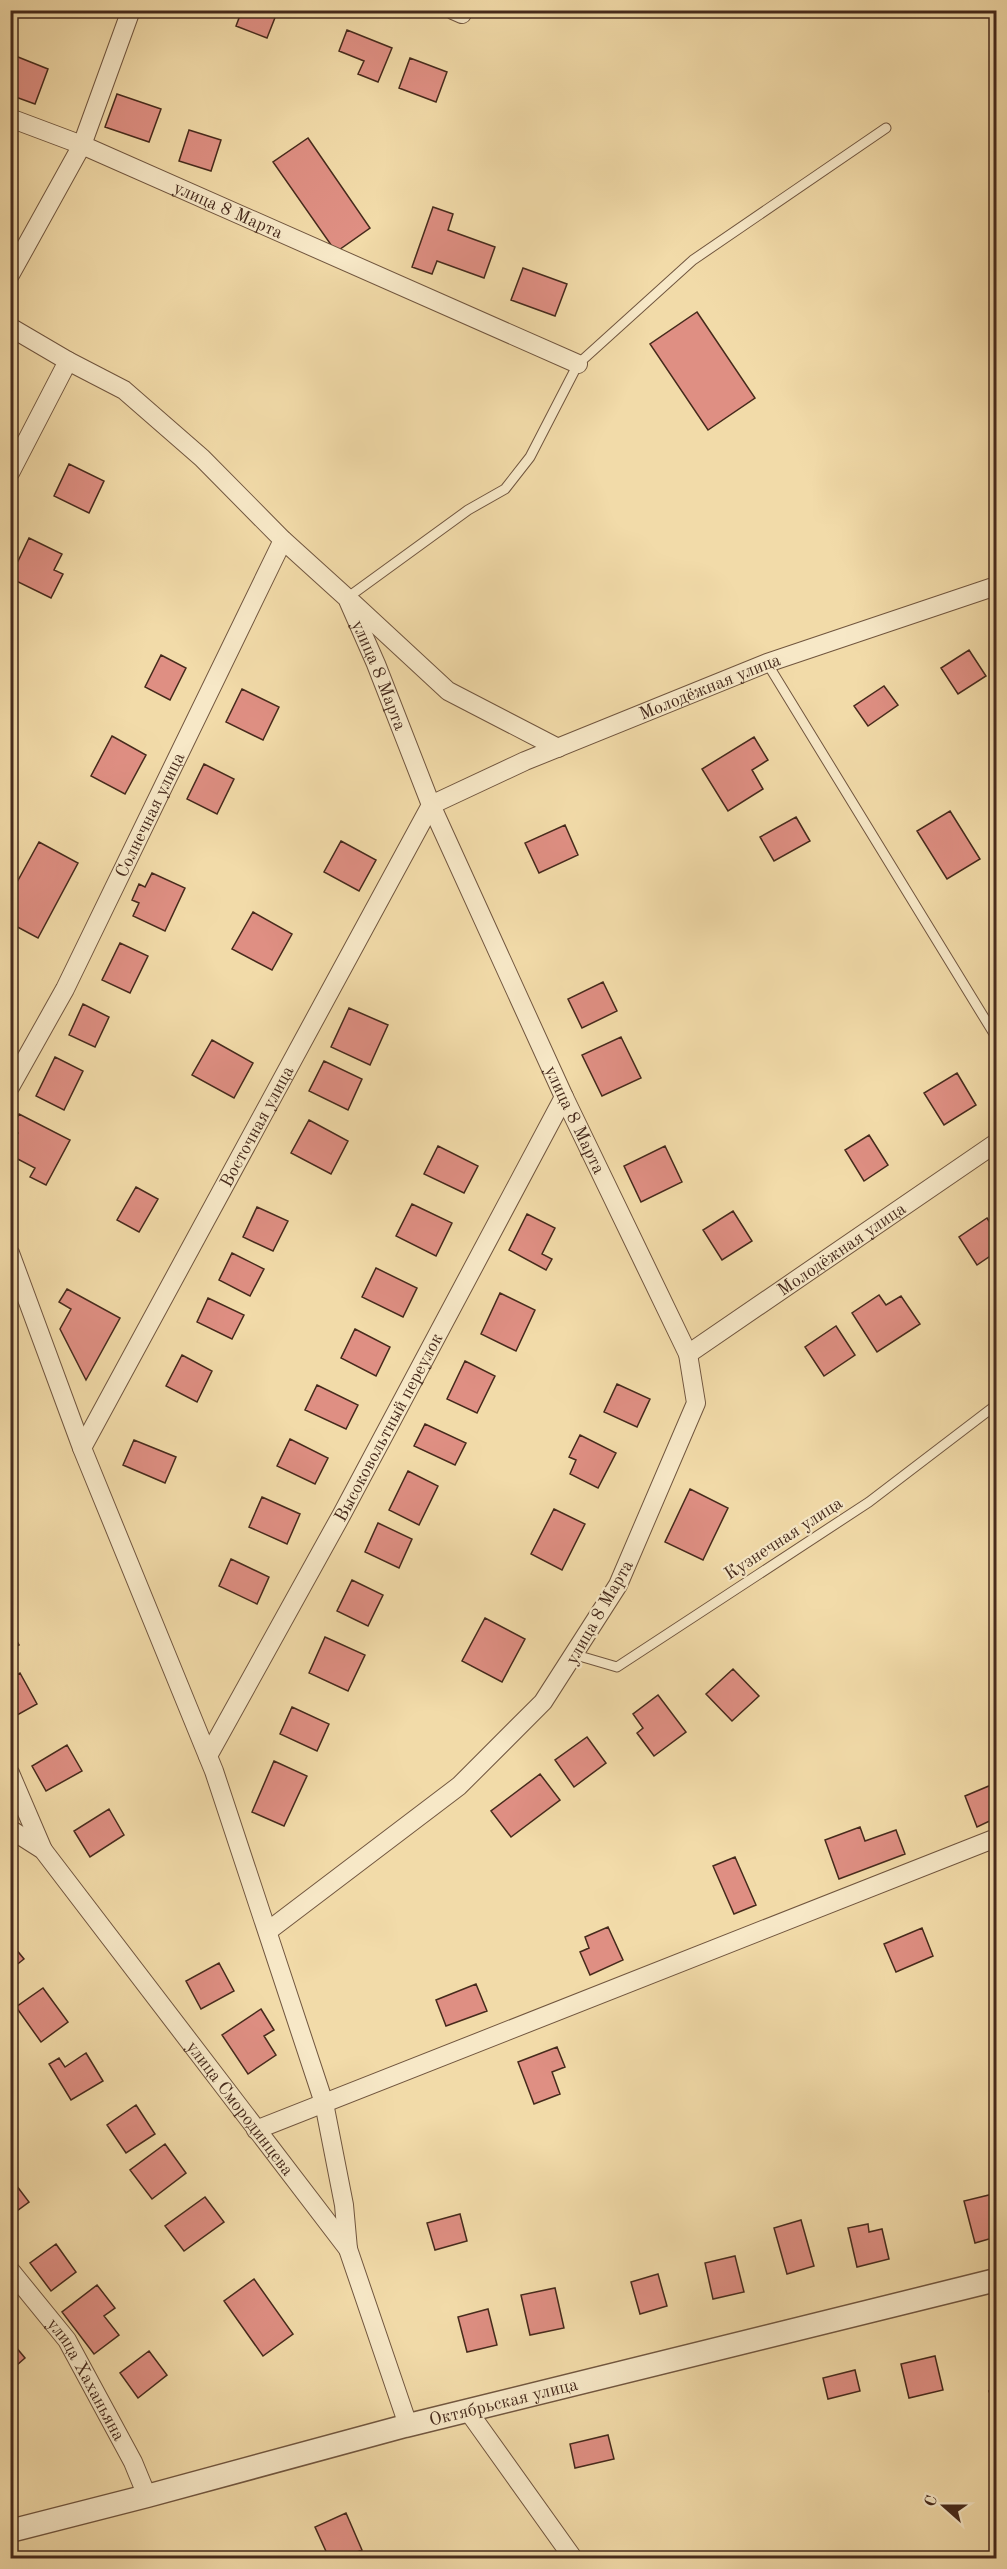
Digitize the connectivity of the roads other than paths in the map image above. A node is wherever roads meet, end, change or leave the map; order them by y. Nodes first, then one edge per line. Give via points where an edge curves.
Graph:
1 (131, 10) edge
2 (10, 117) edge
3 (886, 128) dead end
4 (82, 145) junction
5 (10, 275) edge
6 (10, 327) edge
7 (68, 362) junction
8 (578, 364) junction
9 (10, 473) edge
10 (283, 540) junction
11 (996, 586) edge
12 (347, 598) junction
13 (767, 663) junction
14 (558, 748) junction
15 (431, 805) junction
16 (996, 1037) edge
17 (10, 1087) edge
18 (564, 1097) junction
19 (996, 1143) edge
20 (10, 1253) edge
21 (688, 1354) junction
22 (996, 1405) edge
23 (82, 1448) junction
24 (576, 1655) junction
25 (208, 1756) junction
26 (10, 1773) edge
27 (10, 1830) edge
28 (996, 1838) edge
29 (44, 1850) junction
30 (267, 1931) junction
31 (324, 2103) junction
32 (256, 2130) junction
33 (348, 2249) junction
34 (10, 2270) edge
35 (996, 2280) edge
36 (468, 2411) junction
37 (408, 2425) junction
38 (147, 2496) junction
39 (10, 2531) edge
40 (573, 2559) edge

1 - 4 street
2 - 4 street, улица 8 Марта
3 - 8 lane via 693,260
4 - 5 street
4 - 8 street, улица 8 Марта
6 - 7 street, улица 8 Марта
7 - 9 street
7 - 10 street, улица 8 Марта via 124,390 202,458
8 - 12 lane via 530,457 505,489 468,510
10 - 12 street, улица 8 Марта
10 - 17 street, Солнечная улица via 64,988
11 - 13 street, Молодёжная улица
12 - 14 street via 448,691
12 - 15 street, улица 8 Марта
13 - 14 street, Молодёжная улица
13 - 16 lane
14 - 15 street, Молодёжная улица
15 - 18 street, улица 8 Марта
15 - 23 street, Восточная улица
18 - 21 street, улица 8 Марта
18 - 25 street, Высоковольтный переулок
19 - 21 street, Молодёжная улица
20 - 23 street
21 - 24 street, улица 8 Марта via 696,1403 618,1585
22 - 24 lane, Кузнечная улица via 869,1502 617,1667
23 - 25 street
24 - 30 street, улица 8 Марта via 543,1702 459,1786
25 - 30 street
26 - 29 street
27 - 29 street, улица Смородинцева
28 - 31 street
29 - 32 street, улица Смородинцева
30 - 31 street
31 - 32 street
31 - 33 street via 344,2205
32 - 33 street, улица Смородинцева
33 - 37 street, улица Смородинцева
34 - 38 street, улица Хаханьяна via 67,2340 133,2462
35 - 36 street, Октябрьская улица
36 - 37 street, Октябрьская улица
36 - 40 street
37 - 38 street, Октябрьская улица
38 - 39 street, Октябрьская улица

